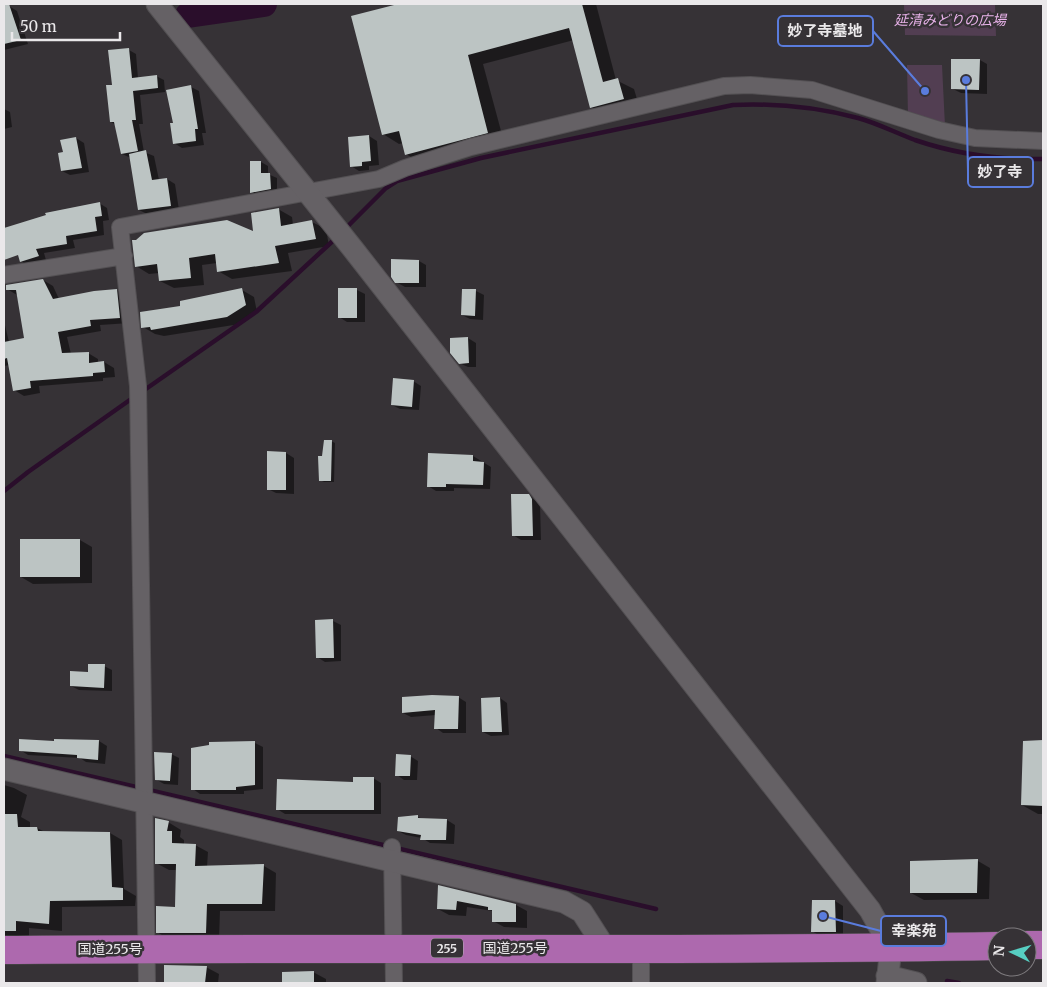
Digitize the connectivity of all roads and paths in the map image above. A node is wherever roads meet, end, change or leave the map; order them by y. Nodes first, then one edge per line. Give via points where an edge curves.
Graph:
1 (158, 4) edge
2 (1043, 141) edge
3 (307, 194) junction
4 (124, 256) junction
5 (4, 276) edge
6 (4, 769) edge
7 (144, 793) junction
8 (392, 856) junction
9 (987, 946) edge
10 (394, 948) junction
11 (605, 948) junction
12 (641, 948) junction
13 (891, 948) junction
14 (146, 949) junction
15 (4, 950) edge
16 (887, 980) edge
17 (146, 983) edge
18 (394, 983) edge
19 (641, 983) edge
20 (916, 983) edge

1 - 3 street
2 - 3 street via 966,136 812,90 724,86 471,147 379,179
3 - 4 street via 120,227
3 - 13 street via 806,826 870,910
4 - 5 street
4 - 7 street via 138,386
6 - 7 street
7 - 8 street
7 - 14 street
8 - 10 street
8 - 11 street via 564,902 582,912
9 - 13 highway, 国道255号 / 255
10 - 11 highway, 国道255号 / 255
10 - 14 highway, 国道255号 / 255
10 - 18 street
11 - 12 highway, 国道255号 / 255
12 - 13 highway, 国道255号 / 255
12 - 19 street
13 - 16 street
14 - 15 highway, 国道255号 / 255
14 - 17 street
16 - 20 street

